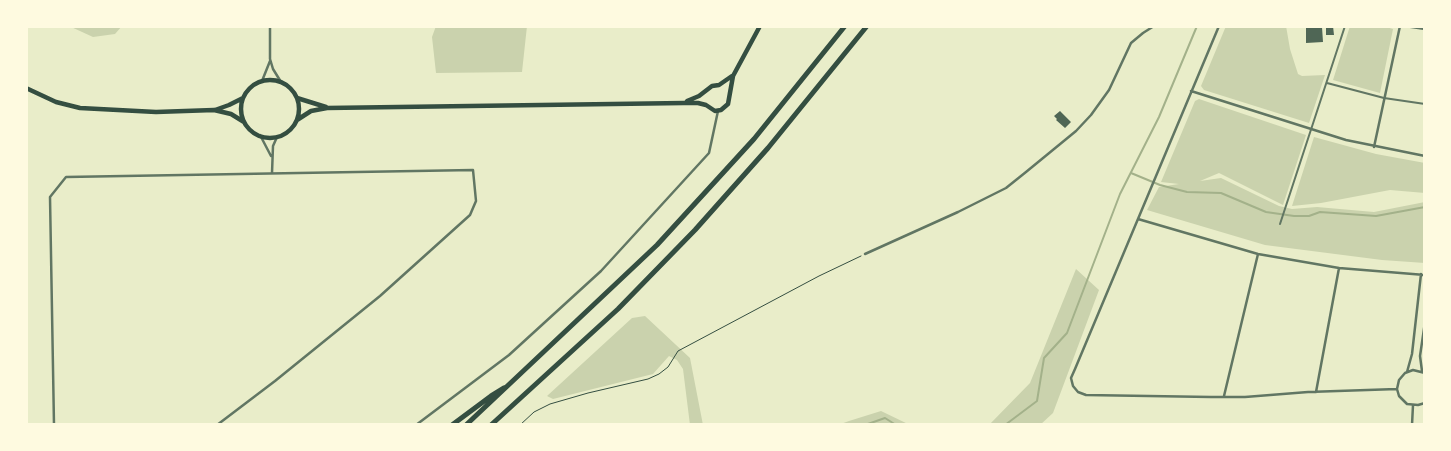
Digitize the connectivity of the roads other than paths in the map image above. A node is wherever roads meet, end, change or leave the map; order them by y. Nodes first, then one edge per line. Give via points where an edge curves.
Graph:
1 (270, 26) edge
2 (760, 26) edge
3 (845, 26) edge
4 (867, 26) edge
5 (1154, 26) edge
6 (1219, 26) edge
7 (1345, 26) edge
8 (1400, 26) edge
9 (1405, 26) edge
10 (1425, 29) edge
11 (270, 60) junction
12 (733, 76) junction
13 (262, 81) junction
14 (281, 82) junction
15 (1326, 83) junction
16 (719, 86) junction
17 (26, 88) edge
18 (706, 91) junction
19 (1191, 91) junction
20 (729, 95) junction
21 (243, 98) junction
22 (297, 98) junction
23 (1384, 98) junction
24 (684, 102) junction
25 (1425, 104) edge
26 (706, 105) junction
27 (327, 108) junction
28 (214, 110) junction
29 (718, 111) junction
30 (297, 120) junction
31 (244, 122) junction
32 (1311, 130) junction
33 (260, 135) junction
34 (277, 137) junction
35 (1374, 146) junction
36 (1425, 156) edge
37 (272, 157) junction
38 (272, 173) junction
39 (1138, 218) junction
40 (1280, 224) dead end
41 (865, 254) road end
42 (1258, 254) junction
43 (1339, 268) junction
44 (1423, 274) edge
45 (1425, 322) edge
46 (1408, 372) junction
47 (1423, 372) edge
48 (513, 383) junction
49 (1397, 389) junction
50 (1316, 392) junction
51 (1224, 396) junction
52 (1425, 402) edge
53 (1413, 405) junction
54 (454, 424) edge
55 (54, 425) edge
56 (217, 425) edge
57 (416, 425) edge
58 (466, 425) edge
59 (491, 425) edge
60 (1412, 425) edge

1 - 11 street
2 - 12 main road
3 - 48 highway via 754,139 679,222
4 - 59 highway via 768,148 695,230 624,303
5 - 41 street via 1131,43 1109,90 1091,115 1020,177 1006,188 958,212
6 - 19 street
7 - 15 street
8 - 23 street
9 - 10 street
11 - 13 street
11 - 14 street
12 - 16 main road
12 - 20 main road
13 - 14 main road
13 - 21 main road via 251,87
14 - 22 main road
15 - 23 street
15 - 32 street
16 - 18 main road via 712,86
16 - 20 main road via 726,88
17 - 28 main road via 56,102 80,108 156,112
18 - 24 main road
18 - 26 main road
19 - 32 street
19 - 39 street
20 - 29 main road via 728,104
21 - 28 main road
21 - 31 main road
22 - 27 main road
22 - 30 main road
23 - 25 street
23 - 35 street
24 - 26 main road
24 - 27 main road
26 - 29 main road
27 - 30 main road via 311,111
28 - 31 main road via 231,114
29 - 57 street via 709,153 601,271 509,355
30 - 34 main road via 291,129
31 - 33 main road
32 - 35 street
32 - 40 street
33 - 34 main road
33 - 37 street
34 - 37 street
35 - 36 street
37 - 38 street
38 - 55 street via 66,177 50,197
38 - 56 street via 473,170 476,201 470,215 380,296
39 - 42 street
39 - 51 street via 1072,378 1075,390 1086,395
42 - 43 street
42 - 51 street
43 - 44 street
43 - 50 street
44 - 46 street
45 - 47 street via 1420,356
46 - 47 street
46 - 49 street via 1399,380
48 - 54 highway
48 - 58 highway
49 - 50 street
49 - 53 street via 1401,399
50 - 51 street
52 - 53 street
53 - 60 street

